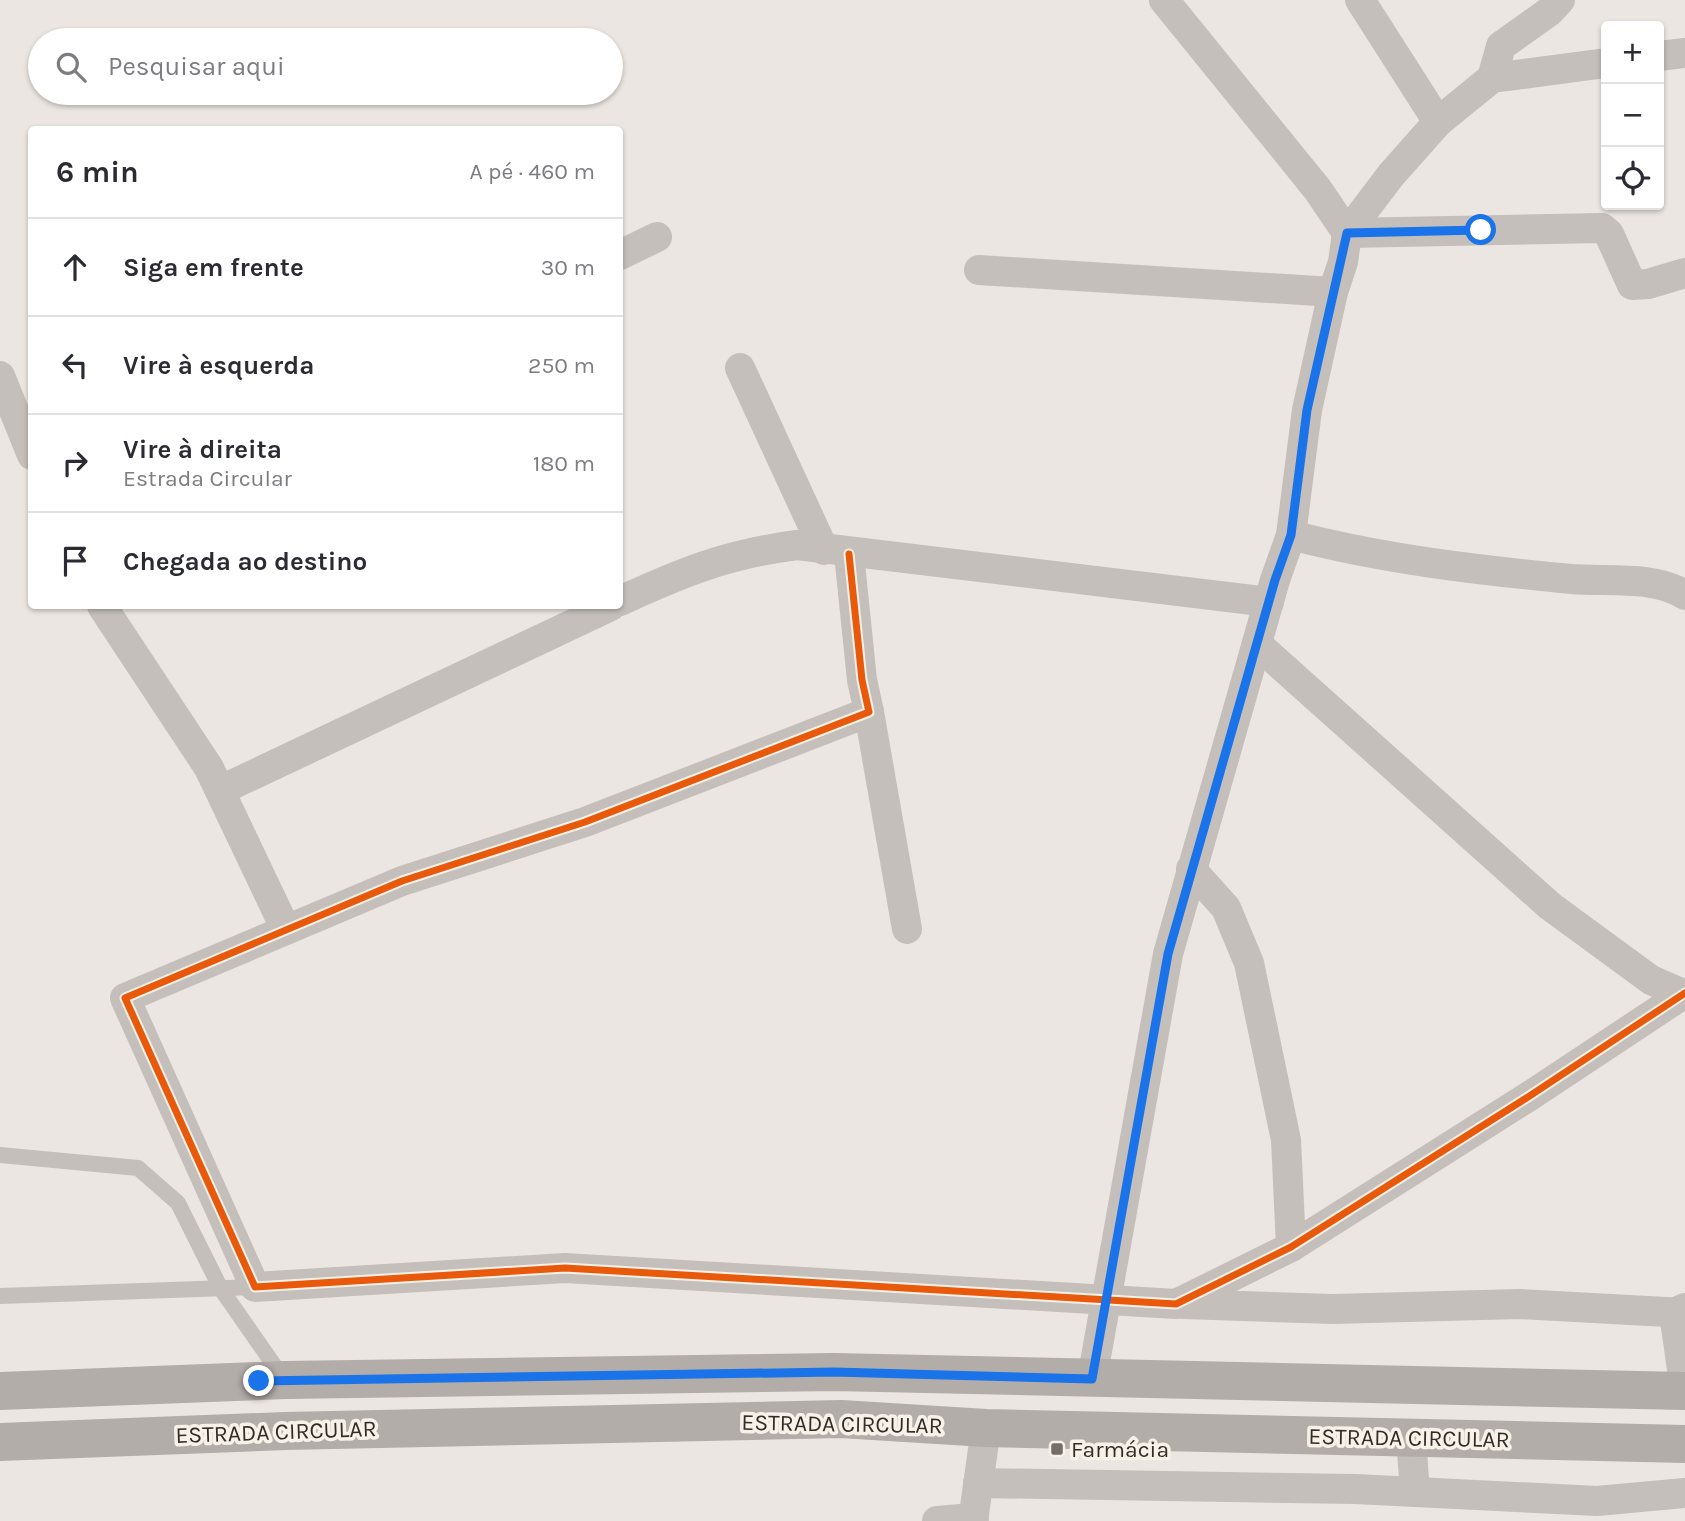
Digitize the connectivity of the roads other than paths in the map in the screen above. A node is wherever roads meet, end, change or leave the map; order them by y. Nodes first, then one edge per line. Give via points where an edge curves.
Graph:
1 (1164, 0) edge
2 (1360, 0) edge
3 (1560, 0) edge
4 (1685, 53) edge
5 (1664, 55) edge
6 (1601, 64) edge
7 (1492, 78) junction
8 (1438, 122) junction
9 (1347, 233) junction
10 (657, 237) dead end
11 (623, 254) edge
12 (979, 270) dead end
13 (1685, 273) edge
14 (1333, 292) junction
15 (740, 368) dead end
16 (0, 376) edge
17 (28, 445) edge
18 (1291, 535) junction
19 (836, 552) junction
20 (1685, 595) edge
21 (623, 600) edge
22 (1269, 602) junction
23 (104, 609) edge
24 (605, 609) edge
25 (1256, 644) junction
26 (869, 712) junction
27 (221, 790) junction
28 (1191, 869) junction
29 (907, 929) dead end
30 (286, 930) junction
31 (1684, 994) edge
32 (0, 1155) edge
33 (1291, 1248) junction
34 (255, 1287) junction
35 (221, 1289) junction
36 (0, 1296) edge
37 (1108, 1300) junction
38 (1176, 1304) junction
39 (1681, 1311) edge
40 (1092, 1379) junction
41 (285, 1380) junction
42 (0, 1391) edge
43 (1685, 1391) edge
44 (985, 1428) junction
45 (1411, 1438) junction
46 (0, 1442) edge
47 (1685, 1444) edge
48 (978, 1483) junction
49 (1415, 1492) junction
50 (1685, 1493) edge
51 (973, 1519) edge
52 (937, 1521) edge

1 - 9 street via 1318,190
2 - 8 street
3 - 7 street via 1501,46
4 - 5 street
6 - 7 street
7 - 8 street
8 - 9 street
9 - 13 street via 1602,228 1632,285
9 - 14 street
10 - 11 street
12 - 14 street
14 - 18 street via 1307,410
15 - 19 street
16 - 17 street
18 - 20 street via 1348,550 1439,563 1670,585
18 - 22 street
19 - 21 street via 797,545 759,550 696,566
19 - 22 street
19 - 26 street
22 - 25 street
23 - 27 street
24 - 27 street
25 - 28 street
25 - 31 street via 1549,906 1651,980
26 - 29 street
26 - 30 street via 585,822 402,881
27 - 30 street
28 - 33 street via 1226,908 1249,963 1286,1140
28 - 37 street via 1168,954
30 - 34 street via 125,998
31 - 33 street
32 - 35 lane via 138,1168 178,1203
33 - 38 street
34 - 35 lane
34 - 37 street via 565,1268
35 - 36 lane
35 - 41 lane
37 - 38 street
37 - 40 street
38 - 39 street via 1333,1309 1519,1304
39 - 43 street
40 - 41 main road via 834,1372
40 - 43 main road
41 - 42 main road
44 - 45 main road, ESTRADA CIRCULAR
44 - 46 main road, ESTRADA CIRCULAR via 841,1419 272,1431
44 - 48 street
45 - 47 main road, ESTRADA CIRCULAR
45 - 49 street
48 - 49 street
48 - 51 street
49 - 50 street via 1597,1501
51 - 52 street

